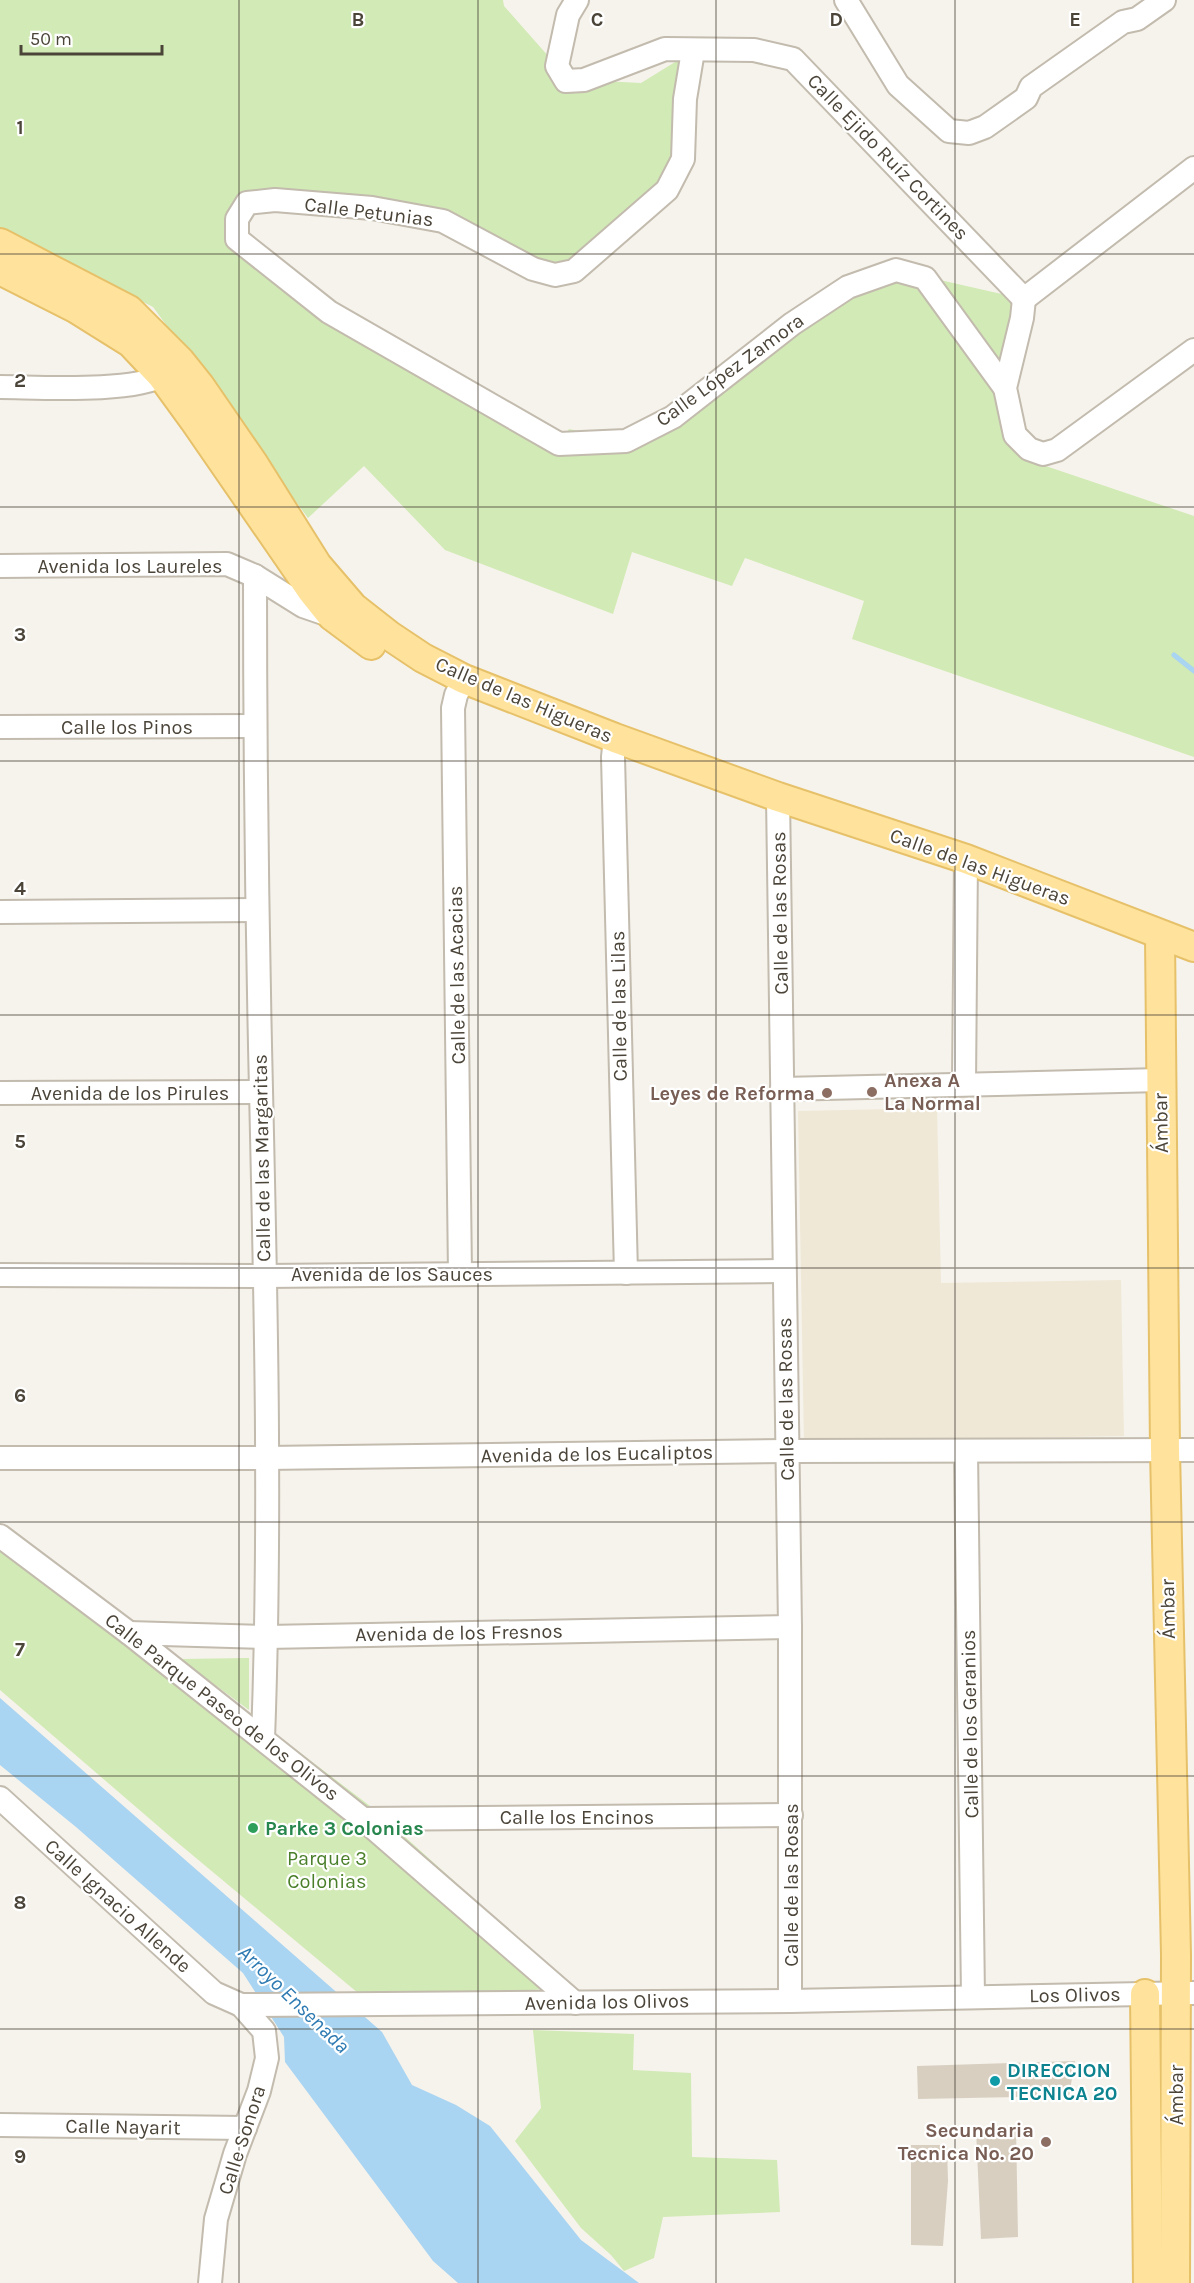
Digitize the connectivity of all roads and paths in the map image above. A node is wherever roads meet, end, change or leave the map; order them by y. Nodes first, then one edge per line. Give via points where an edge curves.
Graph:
1 (576, 0) edge
2 (846, 0) edge
3 (1164, 0) edge
4 (693, 51) junction
5 (1194, 168) edge
6 (237, 239) joint
7 (0, 243) edge
8 (0, 270) edge
9 (1024, 299) junction
10 (1194, 350) edge
11 (171, 369) junction
12 (0, 387) edge
13 (1005, 388) junction
14 (0, 566) edge
15 (255, 576) junction
16 (343, 612) junction
17 (460, 687) junction
18 (255, 726) junction
19 (0, 727) edge
20 (614, 748) junction
21 (778, 807) junction
22 (966, 869) junction
23 (257, 910) junction
24 (0, 912) edge
25 (1160, 945) junction
26 (1194, 947) edge
27 (1194, 964) edge
28 (1161, 1080) junction
29 (964, 1084) junction
30 (782, 1089) junction
31 (261, 1092) junction
32 (0, 1093) edge
33 (784, 1271) junction
34 (626, 1273) junction
35 (460, 1274) junction
36 (0, 1275) edge
37 (265, 1276) junction
38 (1165, 1450) junction
39 (1194, 1450) edge
40 (787, 1451) junction
41 (966, 1451) junction
42 (0, 1458) edge
43 (267, 1458) junction
44 (0, 1536) edge
45 (790, 1627) junction
46 (129, 1633) junction
47 (267, 1637) junction
48 (263, 1739) junction
49 (0, 1798) edge
50 (791, 1815) junction
51 (363, 1819) junction
52 (1145, 1994) junction
53 (1185, 1994) edge
54 (973, 1997) junction
55 (790, 2001) junction
56 (575, 2003) junction
57 (241, 2005) junction
58 (0, 2125) edge
59 (245, 2128) junction
60 (210, 2283) edge
61 (1148, 2283) edge
62 (1175, 2283) edge

1 - 4 street, Calle Ejido Ruíz Cortines via 568,15 557,66 566,81 584,80 665,49
2 - 3 street via 898,84 949,131 969,133 985,127 1026,98 1031,87 1123,22 1137,19
4 - 6 street, Calle Petunias via 685,99 683,159 667,190 574,271 555,275 533,269 443,221 372,208 275,200 247,203 237,219
4 - 9 street, Calle Ejido Ruíz Cortines via 754,50 793,59
5 - 9 street
6 - 13 street, Calle López Zamora via 329,312 559,444 626,441 673,417 792,324 848,287 896,270 925,278
7 - 11 main road, Calle de las Higueras via 129,310
8 - 11 main road, Calle de las Higueras via 106,325
9 - 13 street
10 - 13 street via 1057,450 1043,454 1029,449 1015,435
11 - 12 street via 110,386
11 - 16 main road, Calle de las Higueras via 200,386 253,463
14 - 15 street, Avenida los Laureles via 219,564
15 - 16 street, Avenida los Laureles via 303,606
15 - 18 street, Calle de las Margaritas
16 - 17 main road, Calle de las Higueras via 390,636
17 - 20 main road, Calle de las Higueras
17 - 35 street, Calle de las Acacias via 453,708
18 - 19 street, Calle los Pinos
18 - 23 street, Calle de las Margaritas
20 - 21 main road, Calle de las Higueras
20 - 34 street, Calle de las Lilas
21 - 22 main road, Calle de las Higueras
21 - 30 street, Calle de las Rosas
22 - 25 main road, Calle de las Higueras
22 - 29 street
23 - 24 street
23 - 31 street, Calle de las Margaritas
25 - 26 main road, Calle de las Higueras
25 - 27 main road, Calle de las Higueras
25 - 28 main road, Ámbar
28 - 29 street
28 - 38 main road, Ámbar
29 - 30 street
30 - 33 street, Calle de las Rosas
31 - 32 street, Avenida de los Pirules
31 - 37 street, Calle de las Margaritas
33 - 34 street, Avenida de los Sauces
33 - 40 street, Calle de las Rosas
34 - 35 street, Avenida de los Sauces
35 - 37 street, Avenida de los Sauces
36 - 37 street, Avenida de los Sauces
37 - 43 street, Calle de las Margaritas
38 - 39 street, Avenida de los Eucaliptos
38 - 41 street, Avenida de los Eucaliptos
38 - 53 main road, Ámbar
40 - 41 street, Avenida de los Eucaliptos
40 - 43 street, Avenida de los Eucaliptos
40 - 45 street, Calle de las Rosas
41 - 54 street, Calle de los Geranios
42 - 43 street, Avenida de los Eucaliptos
43 - 47 street, Calle de las Margaritas
44 - 46 street, Calle Parque Paseo de los Olivos
45 - 47 street, Avenida de los Fresnos
45 - 50 street, Calle de las Rosas
46 - 47 street, Avenida de los Fresnos
46 - 48 street, Calle Parque Paseo de los Olivos
47 - 48 street, Calle de las Margaritas
48 - 51 street, Calle Parque Paseo de los Olivos
49 - 57 street, Calle Ignacio Allende via 214,1994
50 - 51 street, Calle los Encinos
50 - 55 street, Calle de las Rosas
51 - 56 street, Calle Parque Paseo de los Olivos
52 - 53 street, Los Olivos
52 - 54 street, Los Olivos
52 - 61 main road, Ámbar
53 - 62 main road, Ámbar
54 - 55 street, Avenida los Olivos
55 - 56 street, Avenida los Olivos
56 - 57 street, Avenida los Olivos
57 - 59 street, Calle Sonora via 264,2031 267,2058
58 - 59 street, Calle Nayarit
59 - 60 street, Calle Sonora via 216,2219

